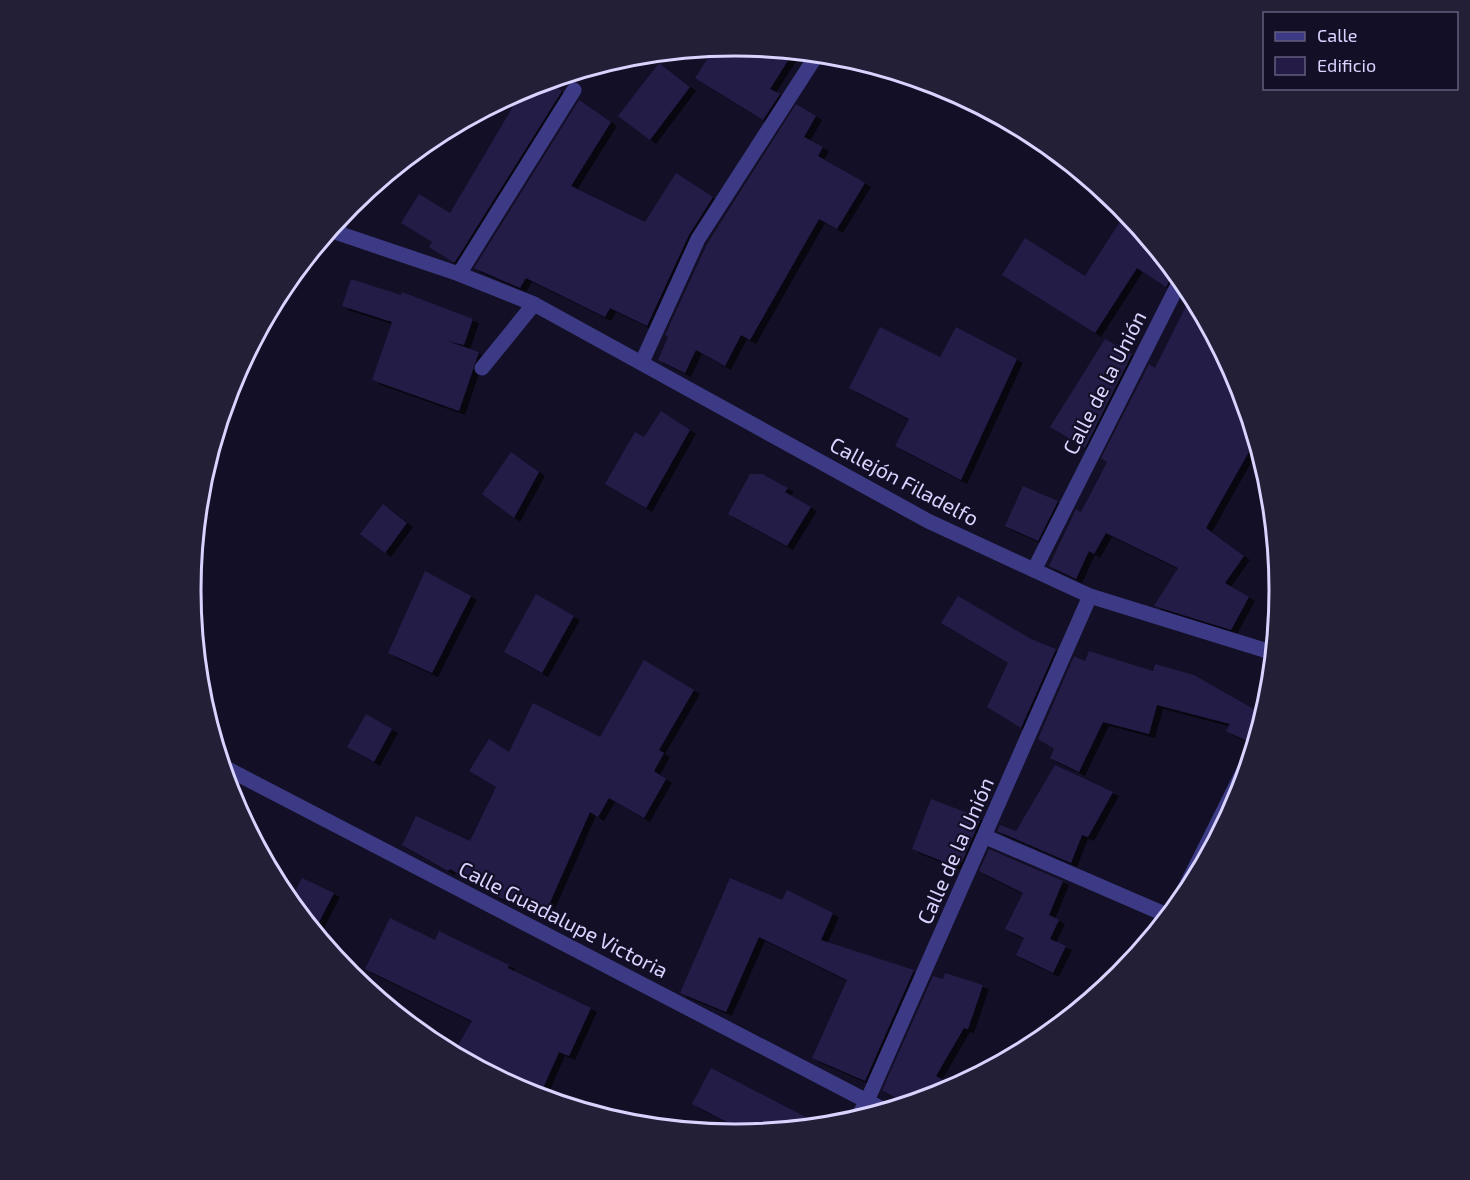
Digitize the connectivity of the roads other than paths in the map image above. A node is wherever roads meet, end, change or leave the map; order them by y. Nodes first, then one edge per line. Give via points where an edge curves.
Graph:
1 (813, 61) edge
2 (574, 90) dead end
3 (338, 233) edge
4 (459, 274) junction
5 (1176, 289) edge
6 (534, 304) junction
7 (642, 362) junction
8 (482, 368) dead end
9 (1034, 570) junction
10 (1090, 596) junction
11 (1266, 650) edge
12 (232, 771) edge
13 (986, 837) junction
14 (1161, 912) edge
15 (867, 1101) junction
16 (875, 1105) edge
17 (863, 1108) edge

1 - 7 street via 698,239
2 - 4 street
3 - 4 street, Callejón Filadelfo
4 - 6 street, Callejón Filadelfo
5 - 9 street, Calle de la Unión
6 - 7 street, Callejón Filadelfo
6 - 8 street
7 - 9 street, Callejón Filadelfo via 928,521
9 - 10 street, Callejón Filadelfo
10 - 11 street, Callejón Filadelfo
10 - 13 street, Calle de la Unión
12 - 15 street, Calle Guadalupe Victoria
13 - 14 street
13 - 15 street, Calle de la Unión
15 - 16 street, Calle Guadalupe Victoria
15 - 17 street, Calle de la Unión

